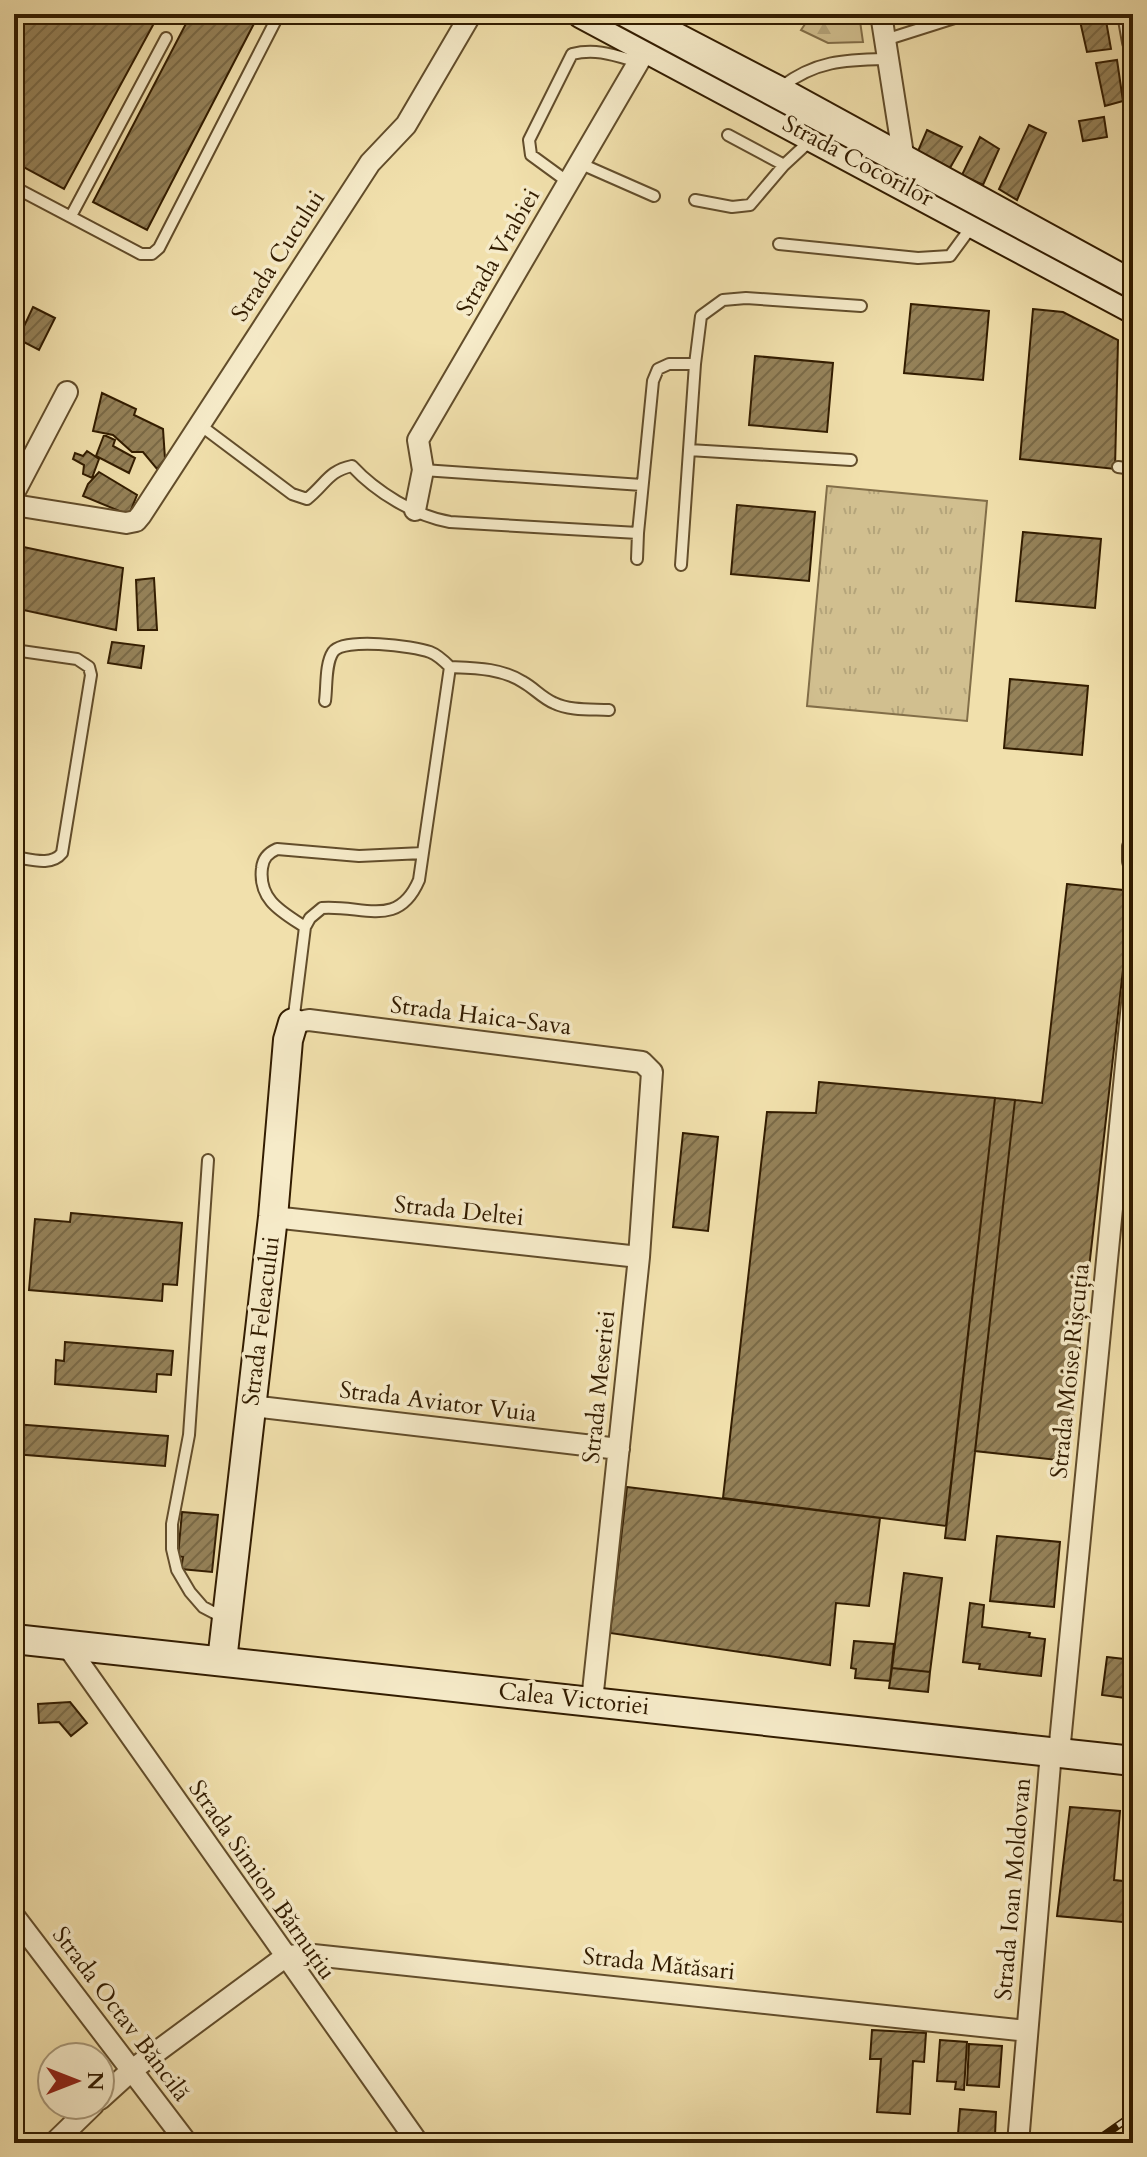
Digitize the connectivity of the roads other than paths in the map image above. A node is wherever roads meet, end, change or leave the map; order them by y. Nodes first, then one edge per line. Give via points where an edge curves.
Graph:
1 (279, 14) edge
2 (471, 14) edge
3 (582, 14) edge
4 (631, 14) edge
5 (881, 14) edge
6 (967, 14) edge
7 (1128, 14) edge
8 (166, 38) dead end
9 (1133, 42) edge
10 (648, 46) junction
11 (887, 49) junction
12 (767, 99) junction
13 (728, 135) dead end
14 (814, 137) junction
15 (579, 163) junction
16 (784, 165) junction
17 (905, 174) junction
18 (568, 182) junction
19 (14, 187) edge
20 (654, 196) dead end
21 (695, 200) dead end
22 (71, 216) junction
23 (973, 224) junction
24 (779, 244) dead end
25 (1133, 285) edge
26 (861, 306) dead end
27 (1133, 309) edge
28 (695, 364) junction
29 (67, 392) dead end
30 (200, 425) junction
31 (689, 450) junction
32 (851, 460) dead end
33 (1118, 467) dead end
34 (1133, 469) edge
35 (423, 470) junction
36 (642, 485) junction
37 (14, 493) edge
38 (14, 505) edge
39 (415, 510) junction
40 (638, 533) junction
41 (637, 559) dead end
42 (681, 565) dead end
43 (14, 650) edge
44 (450, 667) junction
45 (325, 701) dead end
46 (609, 710) dead end
47 (1133, 847) edge
48 (423, 853) junction
49 (14, 857) edge
50 (1133, 861) edge
51 (305, 927) junction
52 (1133, 993) edge
53 (293, 1023) junction
54 (654, 1079) joint
55 (208, 1160) dead end
56 (273, 1217) junction
57 (639, 1257) junction
58 (252, 1406) junction
59 (619, 1449) junction
60 (227, 1620) junction
61 (14, 1639) edge
62 (66, 1644) junction
63 (222, 1661) junction
64 (592, 1701) junction
65 (1055, 1753) junction
66 (1133, 1761) edge
67 (14, 1916) edge
68 (285, 1957) junction
69 (1027, 2031) junction
70 (132, 2070) junction
71 (116, 2084) edge
72 (77, 2121) edge
73 (54, 2143) edge
74 (187, 2143) edge
75 (418, 2143) edge
76 (1018, 2143) edge

1 - 22 lane via 159,248 141,254
2 - 30 street, Strada Cucului via 406,125 370,163
3 - 10 main road, Strada Cocorilor
4 - 10 main road, Strada Cocorilor
5 - 11 street
6 - 11 lane
7 - 9 street
8 - 22 lane
10 - 12 main road, Strada Cocorilor
10 - 15 street, Strada Vrabiei
10 - 18 lane via 572,54 529,140 531,155
11 - 12 lane via 799,73
11 - 17 street
12 - 14 main road, Strada Cocorilor
12 - 17 main road, Strada Cocorilor
13 - 16 lane
14 - 16 lane
14 - 17 main road, Strada Cocorilor
15 - 18 street, Strada Vrabiei
15 - 20 lane
16 - 21 lane via 750,205
17 - 23 main road, Strada Cocorilor
17 - 25 main road, Strada Cocorilor
18 - 35 street, Strada Vrabiei via 418,440
19 - 22 lane
23 - 24 lane via 950,256 918,258
23 - 27 main road, Strada Cocorilor
26 - 28 lane via 723,300 701,316
28 - 31 lane
28 - 36 lane via 658,369
29 - 37 street
30 - 38 street, Strada Cucului via 136,521
30 - 39 lane via 292,494 307,499 337,469 352,466 376,488
31 - 32 lane
31 - 42 lane
33 - 34 lane
35 - 36 lane
35 - 39 street, Strada Vrabiei
36 - 40 lane
39 - 40 lane via 450,522
40 - 41 lane
43 - 49 lane via 77,659 91,675 62,853 50,861
44 - 45 lane via 421,650 342,645 329,665
44 - 46 lane via 505,673 554,704
44 - 48 lane
47 - 50 street
48 - 51 lane via 419,880 407,902 385,911 322,908
48 - 51 lane via 270,852 262,866 265,895
51 - 53 lane
52 - 65 street, Strada Moise Rișcuția
53 - 54 street, Strada Haica-Sava via 309,1020 642,1062
53 - 56 main road, Strada Feleacului
54 - 57 street, Strada Meseriei
55 - 60 lane via 189,1435 172,1549 190,1592 203,1607
56 - 57 street, Strada Deltei
56 - 58 main road, Strada Feleacului
57 - 59 street, Strada Meseriei
58 - 59 street, Strada Aviator Vuia
58 - 60 main road, Strada Feleacului
59 - 64 street, Strada Meseriei
60 - 63 main road, Strada Feleacului
61 - 62 main road, Calea Victoriei
62 - 63 main road, Calea Victoriei
62 - 68 street, Strada Simion Bărnuțiu
63 - 64 main road, Calea Victoriei
64 - 65 main road, Calea Victoriei
65 - 66 main road, Calea Victoriei
65 - 69 street, Strada Ioan Moldovan
67 - 70 street, Strada Octav Băncilă
68 - 69 street, Strada Mătăsari via 321,1954
68 - 70 street
68 - 75 street, Strada Simion Bărnuțiu
69 - 76 street, Strada Ioan Moldovan
70 - 71 street
70 - 74 street, Strada Octav Băncilă
72 - 73 street

